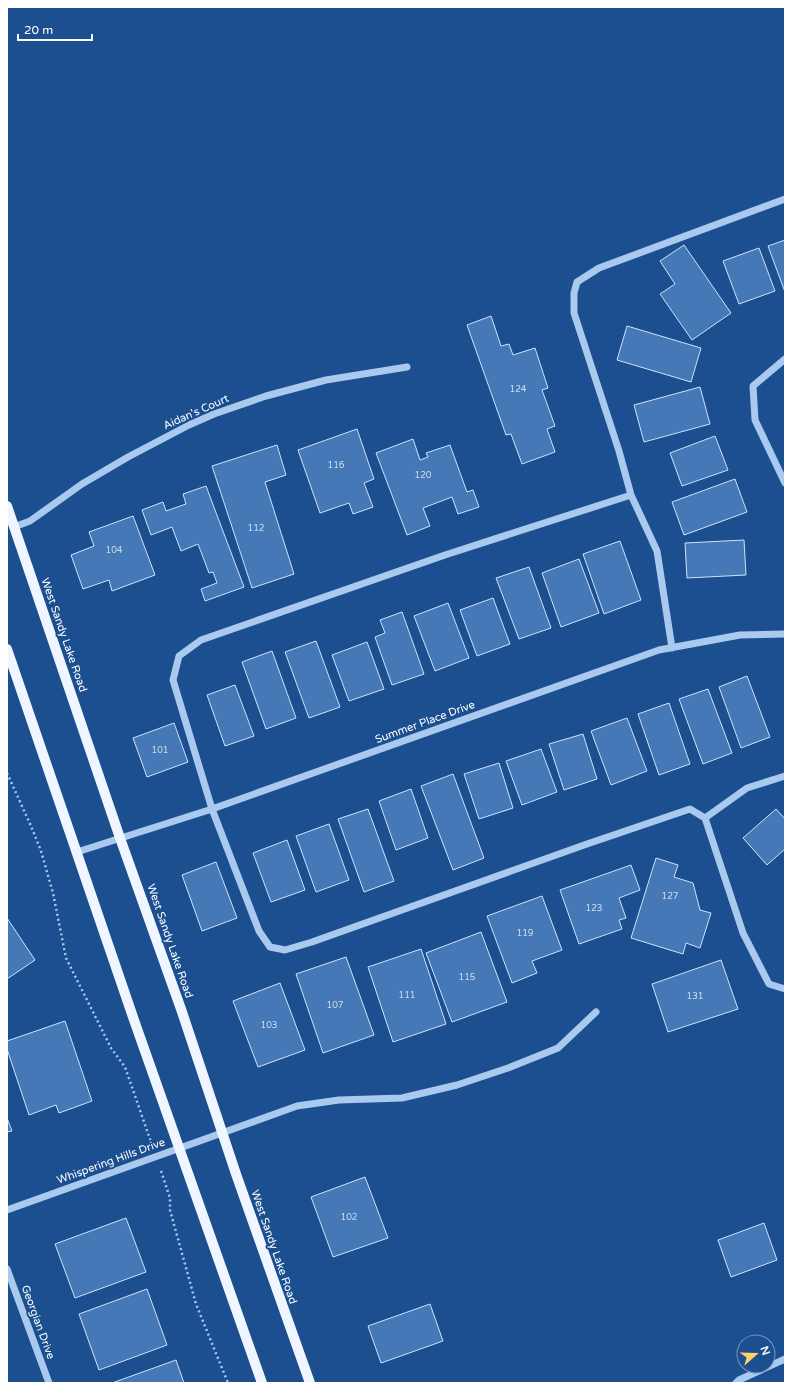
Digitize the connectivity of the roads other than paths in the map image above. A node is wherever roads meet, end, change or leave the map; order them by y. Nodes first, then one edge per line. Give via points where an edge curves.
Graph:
1 (785, 199) edge
2 (785, 359) edge
3 (407, 367) dead end
4 (785, 483) edge
5 (631, 495) junction
6 (7, 506) edge
7 (14, 527) junction
8 (785, 634) edge
9 (672, 648) junction
10 (7, 649) edge
11 (785, 776) edge
12 (212, 809) junction
13 (705, 818) junction
14 (120, 838) junction
15 (77, 852) junction
16 (785, 989) edge
17 (596, 1012) dead end
18 (222, 1133) junction
19 (179, 1148) junction
20 (7, 1210) edge
21 (7, 1268) edge
22 (785, 1359) edge
23 (49, 1383) edge
24 (262, 1383) edge
25 (310, 1383) edge
26 (736, 1383) edge

1 - 5 street via 599,268 577,282 574,313
2 - 4 street via 753,386 756,420
3 - 7 street, Aidan's Court via 326,380 266,396 214,414 128,457 82,484 30,521
5 - 9 street via 657,551
5 - 12 street via 445,555 201,640 179,656 173,680
6 - 7 main road, West Sandy Lake Road
7 - 14 main road, West Sandy Lake Road
8 - 9 street, Summer Place Drive via 740,635
9 - 12 street, Summer Place Drive via 651,653
10 - 15 main road
11 - 13 street via 747,788
12 - 13 street via 259,931 270,947 285,950 690,809
12 - 14 street, Summer Place Drive
13 - 16 street via 743,933 769,984
14 - 15 street, Summer Place Drive
14 - 18 main road, West Sandy Lake Road
15 - 19 main road
17 - 18 street, Whispering Hills Drive via 558,1048 457,1085 402,1098 339,1100 297,1106
18 - 19 street, Whispering Hills Drive
18 - 25 main road, West Sandy Lake Road
19 - 20 street, Whispering Hills Drive
19 - 24 main road
21 - 23 street, Georgian Drive
22 - 26 street

